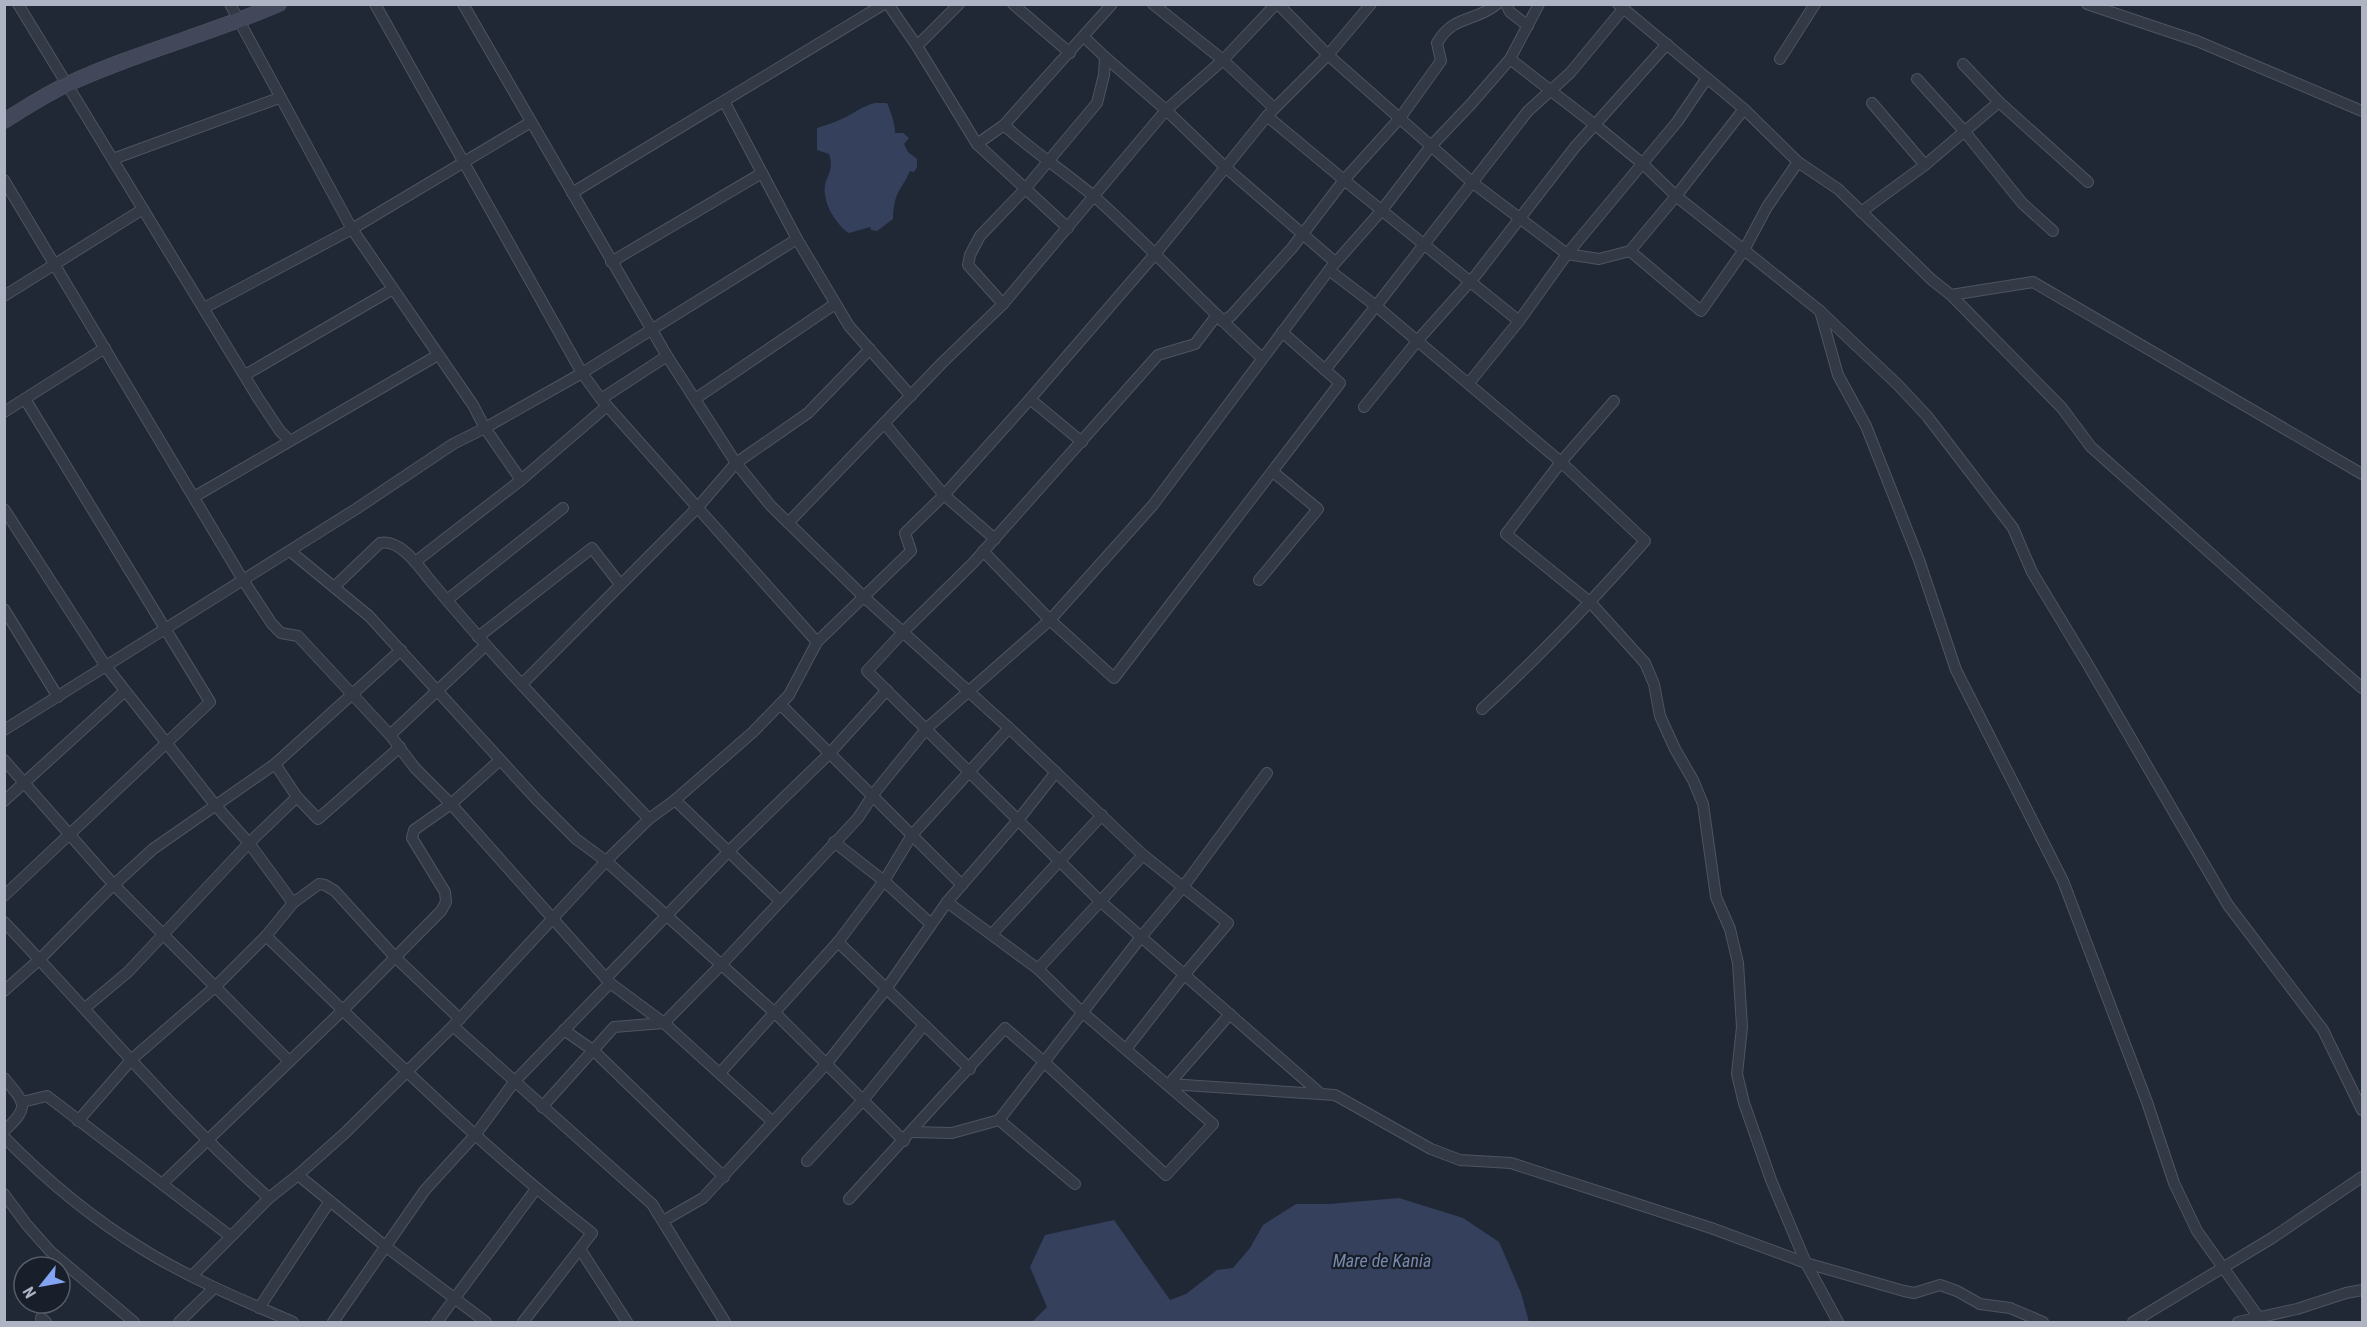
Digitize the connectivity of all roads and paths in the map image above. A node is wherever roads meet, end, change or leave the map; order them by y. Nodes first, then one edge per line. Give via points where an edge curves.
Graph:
1 (18, 4) edge
2 (230, 4) edge
3 (279, 4) edge
4 (375, 4) edge
5 (464, 4) edge
6 (886, 4) edge
7 (959, 4) edge
8 (1013, 4) edge
9 (1112, 4) edge
10 (1153, 4) edge
11 (1277, 4) edge
12 (1371, 4) edge
13 (1497, 4) edge
14 (1506, 4) edge
15 (1539, 4) edge
16 (1815, 4) edge
17 (2087, 4) edge
18 (1621, 7) edge
19 (238, 22) junction
20 (1528, 26) junction
21 (1084, 37) junction
22 (1667, 44) junction
23 (917, 46) junction
24 (1070, 53) junction
25 (1328, 55) junction
26 (1105, 57) junction
27 (1510, 59) junction
28 (1780, 59) dead end
29 (1222, 60) junction
30 (1963, 64) dead end
31 (1707, 78) junction
32 (1917, 79) dead end
33 (67, 84) junction
34 (1552, 91) junction
35 (279, 98) junction
36 (724, 101) junction
37 (1999, 102) junction
38 (1872, 103) dead end
39 (1744, 109) junction
40 (1166, 110) junction
41 (2362, 111) edge
42 (1271, 112) junction
43 (1400, 118) junction
44 (4, 121) edge
45 (531, 122) junction
46 (1594, 124) junction
47 (1004, 125) junction
48 (1965, 132) junction
49 (977, 144) junction
50 (1431, 146) junction
51 (113, 159) junction
52 (464, 162) junction
53 (1048, 162) junction
54 (1798, 162) junction
55 (1643, 164) junction
56 (1925, 165) junction
57 (1224, 166) junction
58 (762, 173) junction
59 (4, 180) edge
60 (1344, 180) junction
61 (2088, 182) dead end
62 (1473, 183) junction
63 (1025, 189) junction
64 (572, 193) junction
65 (1676, 196) junction
66 (1095, 198) junction
67 (143, 209) junction
68 (1382, 210) junction
69 (1861, 212) junction
70 (1521, 218) junction
71 (1068, 228) junction
72 (352, 229) junction
73 (2054, 231) dead end
74 (1303, 233) junction
75 (797, 239) junction
76 (1425, 245) junction
77 (1630, 250) junction
78 (1744, 250) junction
79 (1156, 254) junction
80 (1567, 254) junction
81 (611, 262) junction
82 (55, 265) junction
83 (1332, 266) junction
84 (1470, 281) junction
85 (393, 289) junction
86 (1951, 295) junction
87 (4, 296) edge
88 (835, 304) junction
89 (1003, 304) junction
90 (1376, 306) junction
91 (204, 308) junction
92 (1820, 311) junction
93 (1220, 318) junction
94 (1519, 321) junction
95 (653, 330) junction
96 (1282, 332) junction
97 (1418, 340) junction
98 (105, 348) junction
99 (870, 349) junction
100 (438, 355) junction
101 (667, 356) junction
102 (1262, 358) junction
103 (1326, 370) junction
104 (582, 373) junction
105 (245, 375) junction
106 (1469, 383) junction
107 (911, 396) junction
108 (25, 399) junction
109 (695, 399) junction
110 (1030, 399) junction
111 (1614, 401) dead end
112 (604, 402) junction
113 (1364, 407) dead end
114 (4, 412) edge
115 (884, 423) junction
116 (485, 428) junction
117 (289, 440) junction
118 (1082, 442) junction
119 (1561, 462) junction
120 (736, 463) junction
121 (1274, 471) junction
122 (2362, 474) edge
123 (521, 480) junction
124 (944, 495) junction
125 (194, 497) junction
126 (698, 507) junction
127 (563, 508) dead end
128 (4, 509) edge
129 (789, 522) junction
130 (995, 539) junction
131 (290, 551) junction
132 (983, 551) junction
133 (415, 562) junction
134 (243, 580) junction
135 (1259, 580) dead end
136 (620, 584) junction
137 (334, 587) junction
138 (864, 597) junction
139 (447, 600) junction
140 (1591, 603) junction
141 (4, 609) edge
142 (1050, 620) junction
143 (165, 630) junction
144 (903, 632) junction
145 (482, 641) junction
146 (817, 642) junction
147 (401, 650) junction
148 (105, 665) junction
149 (522, 684) junction
150 (2362, 688) edge
151 (887, 690) junction
152 (437, 691) junction
153 (125, 692) junction
154 (969, 692) junction
155 (352, 695) junction
156 (58, 697) junction
157 (780, 704) junction
158 (1482, 710) dead end
159 (927, 728) junction
160 (1009, 728) junction
161 (4, 730) edge
162 (390, 735) junction
163 (166, 743) junction
164 (400, 747) junction
165 (830, 753) junction
166 (4, 760) edge
167 (500, 760) junction
168 (275, 764) junction
169 (969, 770) junction
170 (1056, 772) junction
171 (1267, 773) dead end
172 (24, 783) junction
173 (873, 796) junction
174 (297, 797) junction
175 (675, 800) junction
176 (4, 801) edge
177 (451, 804) junction
178 (216, 806) junction
179 (1102, 815) junction
180 (649, 819) junction
181 (1019, 819) junction
182 (70, 835) junction
183 (912, 835) junction
184 (834, 842) junction
185 (249, 843) junction
186 (729, 850) junction
187 (1143, 855) junction
188 (606, 861) junction
189 (1059, 861) junction
190 (884, 881) junction
191 (114, 885) junction
192 (962, 885) junction
193 (1183, 887) junction
194 (4, 896) edge
195 (780, 901) junction
196 (1100, 901) junction
197 (947, 902) junction
198 (293, 903) junction
199 (666, 916) junction
200 (554, 918) junction
201 (4, 922) edge
202 (931, 924) junction
203 (992, 934) junction
204 (163, 935) junction
205 (266, 936) junction
206 (1141, 937) junction
207 (838, 942) junction
208 (394, 956) junction
209 (40, 959) junction
210 (721, 965) junction
211 (1038, 969) junction
212 (1184, 975) junction
213 (608, 980) junction
214 (215, 987) junction
215 (886, 989) junction
216 (4, 991) edge
217 (85, 1008) junction
218 (342, 1010) junction
219 (1082, 1012) junction
220 (775, 1013) junction
221 (1230, 1014) junction
222 (457, 1022) junction
223 (664, 1023) junction
224 (924, 1024) junction
225 (564, 1030) junction
226 (1126, 1049) junction
227 (594, 1051) junction
228 (132, 1059) junction
229 (289, 1061) junction
230 (1044, 1061) junction
231 (827, 1063) junction
232 (970, 1069) junction
233 (407, 1072) junction
234 (720, 1073) junction
235 (4, 1078) edge
236 (514, 1083) junction
237 (1169, 1084) junction
238 (1321, 1094) junction
239 (864, 1099) junction
240 (22, 1102) junction
241 (542, 1107) junction
242 (2362, 1110) edge
243 (999, 1120) junction
244 (78, 1121) junction
245 (773, 1122) junction
246 (4, 1131) edge
247 (476, 1134) junction
248 (908, 1136) junction
249 (4, 1137) edge
250 (209, 1139) junction
251 (807, 1161) dead end
252 (298, 1176) junction
253 (724, 1177) junction
254 (2362, 1177) edge
255 (162, 1184) junction
256 (1075, 1184) dead end
257 (536, 1190) junction
258 (4, 1194) edge
259 (269, 1198) junction
260 (849, 1199) dead end
261 (330, 1201) junction
262 (663, 1221) junction
263 (230, 1236) junction
264 (385, 1246) junction
265 (580, 1249) junction
266 (1806, 1263) junction
267 (2223, 1269) junction
268 (192, 1276) junction
269 (214, 1288) junction
270 (2362, 1290) edge
271 (455, 1300) junction
272 (259, 1308) junction
273 (2260, 1321) edge
274 (134, 1323) edge
275 (179, 1323) edge
276 (293, 1323) edge
277 (333, 1323) edge
278 (436, 1323) edge
279 (486, 1323) edge
280 (523, 1323) edge
281 (627, 1323) edge
282 (724, 1323) edge
283 (1838, 1323) edge
284 (2043, 1323) edge
285 (2133, 1323) edge
286 (2238, 1323) edge

1 - 33 street
2 - 19 street
3 - 19 street
4 - 52 street
5 - 45 street
6 - 23 street
6 - 36 street
7 - 23 street
8 - 24 street
9 - 21 street
10 - 29 street
11 - 25 street
11 - 29 street
12 - 25 street
13 - 43 street via 1485,14 1457,22 1441,36 1437,46 1441,61
14 - 20 street
15 - 20 street
16 - 28 street
17 - 41 street via 2197,41
18 - 22 street
18 - 34 street
19 - 33 street
19 - 35 street
20 - 27 street
21 - 24 street
21 - 26 street
22 - 31 street
22 - 46 street
23 - 49 street
24 - 47 street
25 - 42 street
25 - 43 street
26 - 40 street
26 - 53 street via 1097,103
27 - 34 street
27 - 50 street
29 - 40 street
29 - 42 street
30 - 37 street
31 - 39 street
31 - 55 street
32 - 48 street
33 - 44 street
33 - 51 street
34 - 46 street
34 - 62 street via 1528,111
35 - 51 street
35 - 72 street
36 - 58 street
36 - 64 street
37 - 48 street
37 - 61 street
38 - 56 street
39 - 54 street
39 - 65 street
40 - 57 street
40 - 66 street
42 - 57 street
42 - 60 street
43 - 50 street
43 - 60 street
45 - 52 street
45 - 64 street
46 - 55 street
46 - 70 street
47 - 49 street
47 - 53 street
48 - 56 street
48 - 73 street via 2022,204
49 - 63 street
50 - 62 street
50 - 68 street
51 - 67 street
52 - 72 street
52 - 104 street
53 - 63 street
53 - 66 street
54 - 69 street via 1838,189
54 - 78 street
55 - 65 street
55 - 80 street
56 - 69 street
57 - 74 street
57 - 79 street
58 - 75 street
58 - 81 street
59 - 82 street
60 - 68 street
60 - 74 street
62 - 70 street
62 - 76 street
63 - 71 street
63 - 89 street via 980,236 968,265
64 - 81 street
65 - 77 street
65 - 78 street
66 - 71 street
66 - 79 street
67 - 82 street
67 - 91 street
68 - 76 street
68 - 83 street
69 - 86 street
70 - 80 street
70 - 84 street
71 - 89 street
72 - 85 street
72 - 91 street
74 - 83 street
74 - 93 street via 1237,310
75 - 88 street
75 - 95 street
76 - 84 street
76 - 90 street
77 - 78 street via 1701,311
77 - 80 street via 1599,259
78 - 92 street
79 - 93 street
79 - 110 street
80 - 94 street
81 - 95 street
82 - 87 street
82 - 98 street
83 - 90 street
83 - 96 street
84 - 94 street
84 - 97 street
85 - 100 street
85 - 105 street
86 - 122 street via 2033,282
86 - 150 street via 2062,408 2091,447
88 - 99 street
88 - 109 street
89 - 107 street
90 - 97 street
90 - 103 street
91 - 105 street
92 - 242 street via 1926,416 2013,528 2032,572 2216,884 2323,1030
92 - 267 street via 1838,375 1866,426 1919,560 1956,670 2063,881 2174,1183 2197,1231
93 - 102 street
93 - 118 street via 1195,344 1158,355
94 - 106 street
95 - 101 street
95 - 104 street
96 - 102 street
96 - 103 street
97 - 106 street
97 - 113 street
98 - 108 street
98 - 125 street
99 - 107 street
99 - 120 street via 807,413
100 - 116 street
100 - 117 street
101 - 109 street
101 - 112 street
102 - 142 street via 1153,505
103 - 121 street via 1340,383
104 - 112 street
104 - 116 street
105 - 117 street
106 - 119 street
107 - 115 street
108 - 114 street
108 - 143 street
109 - 120 street
110 - 118 street
110 - 124 street
111 - 119 street
112 - 123 street
112 - 126 street
115 - 124 street
115 - 129 street
116 - 123 street
116 - 131 street via 453,444
117 - 125 street
118 - 130 street
119 - 140 street via 1646,541
119 - 140 street via 1506,534
120 - 126 street
120 - 129 street
121 - 135 street via 1318,509
121 - 142 street via 1114,678
123 - 133 street
124 - 130 street
124 - 138 street via 905,533 912,551
125 - 134 street
126 - 136 street
126 - 146 street
127 - 139 street
128 - 148 street
129 - 138 street
130 - 132 street
131 - 134 street
131 - 137 street
132 - 142 street
132 - 144 street
133 - 137 street via 393,543 380,543
133 - 139 street
134 - 143 street
134 - 155 street via 272,624 281,633 298,636
136 - 145 street via 592,548
136 - 149 street
137 - 147 street
138 - 144 street
138 - 146 street
139 - 145 street
140 - 158 street
140 - 266 street via 1644,663 1654,684 1660,716 1703,804 1716,897 1730,928 1738,963 1742,1027 1737,1074 1771,1180
141 - 156 street
142 - 154 street
143 - 148 street
143 - 163 street via 210,702
144 - 151 street via 867,671
144 - 154 street
145 - 149 street
145 - 152 street
146 - 157 street via 789,695
147 - 152 street
147 - 155 street
148 - 153 street
148 - 156 street
149 - 180 street
151 - 159 street
151 - 165 street
152 - 162 street
152 - 167 street
153 - 163 street
153 - 172 street
154 - 159 street
154 - 160 street
155 - 162 street
155 - 168 street
156 - 161 street
157 - 165 street
157 - 175 street via 732,752
159 - 169 street
159 - 173 street
160 - 169 street
160 - 170 street
162 - 164 street
163 - 178 street
163 - 182 street
164 - 174 street via 318,819
164 - 177 street
165 - 173 street
165 - 186 street
166 - 172 street
167 - 177 street
167 - 188 street via 576,839
168 - 174 street
168 - 178 street
169 - 181 street
169 - 183 street
170 - 179 street
170 - 181 street
171 - 193 street
172 - 176 street
172 - 182 street
173 - 183 street
173 - 184 street
174 - 185 street
175 - 180 street
175 - 186 street
177 - 200 street
177 - 208 street via 414,830 412,838 438,880 446,902
178 - 185 street
178 - 191 street via 153,849
179 - 187 street
179 - 189 street
180 - 188 street
181 - 189 street
181 - 192 street
182 - 191 street
182 - 194 street
183 - 190 street
183 - 192 street
184 - 190 street
184 - 195 street
185 - 198 street
185 - 204 street
186 - 195 street
186 - 199 street
187 - 193 street
187 - 196 street
188 - 199 street
188 - 200 street
189 - 196 street
189 - 203 street
190 - 202 street
190 - 207 street
191 - 204 street
191 - 209 street
192 - 197 street
193 - 206 street
193 - 212 street via 1228,923
195 - 210 street
196 - 206 street
196 - 211 street
197 - 202 street
197 - 203 street
198 - 205 street
198 - 208 street via 316,885 325,885
199 - 210 street
199 - 213 street
200 - 213 street
200 - 222 street
201 - 209 street
202 - 215 street
203 - 211 street
204 - 214 street
204 - 217 street via 128,972
205 - 214 street
205 - 218 street
206 - 212 street
206 - 219 street
207 - 215 street
207 - 220 street
208 - 218 street
208 - 222 street
209 - 216 street
209 - 217 street
210 - 220 street
210 - 223 street
211 - 219 street
212 - 221 street
212 - 226 street
213 - 223 street
213 - 225 street
214 - 228 street
214 - 229 street
215 - 224 street
215 - 231 street
217 - 228 street
218 - 229 street
218 - 233 street
219 - 226 street
219 - 230 street
220 - 231 street
220 - 234 street
221 - 237 street
221 - 238 street
222 - 233 street
222 - 236 street
223 - 227 street via 614,1027
223 - 234 street
224 - 232 street
224 - 239 street
225 - 227 street
225 - 236 street
226 - 237 street
227 - 241 street
227 - 253 street
228 - 244 street
228 - 250 street via 163,1096
229 - 250 street
230 - 232 street via 1005,1028
230 - 237 street via 1166,1175 1214,1124
230 - 243 street
231 - 239 street
231 - 245 street
232 - 248 street
233 - 247 street
233 - 252 street
234 - 245 street
235 - 240 street
236 - 241 street
236 - 247 street
237 - 238 street
238 - 266 street via 1335,1095 1450,1156 1511,1163
239 - 248 street
239 - 251 street
240 - 244 street via 47,1096
240 - 246 street via 22,1113
241 - 262 street via 652,1204
243 - 248 street via 952,1133
243 - 256 street
244 - 255 street
245 - 253 street
247 - 257 street
247 - 264 street via 425,1190
248 - 260 street
249 - 268 street via 96,1217
250 - 255 street
250 - 259 street
252 - 259 street
252 - 261 street
253 - 262 street via 703,1198
254 - 267 street
255 - 263 street
257 - 265 street via 592,1233
257 - 271 street
258 - 274 street via 50,1251
259 - 263 street
261 - 264 street
261 - 272 street
262 - 282 street
263 - 268 street
264 - 271 street
264 - 277 street
265 - 280 street
265 - 281 street
266 - 283 street
266 - 284 street via 1914,1293 1941,1285 1980,1304 2010,1308
267 - 273 street
267 - 285 street
268 - 269 street
269 - 272 street
269 - 275 street
270 - 273 street
271 - 278 street
271 - 279 street
272 - 276 street
273 - 286 street

